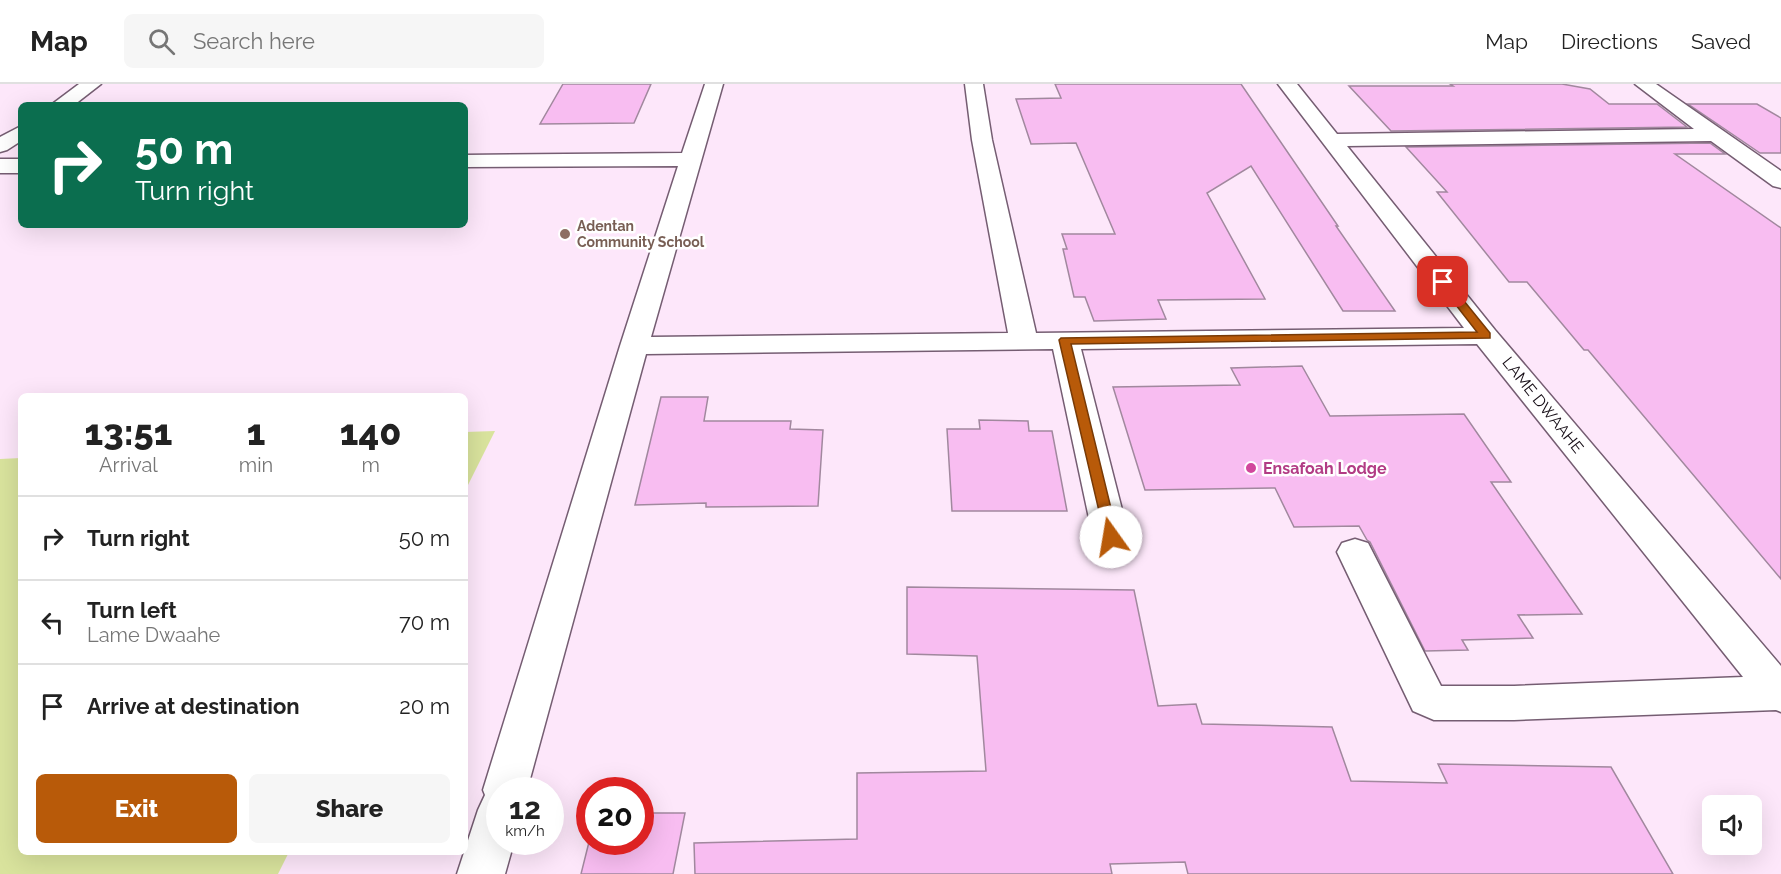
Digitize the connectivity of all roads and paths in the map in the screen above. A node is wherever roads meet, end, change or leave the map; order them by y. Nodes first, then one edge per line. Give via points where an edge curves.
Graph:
1 (92, 84) edge
2 (714, 84) edge
3 (974, 84) edge
4 (1287, 84) edge
5 (1644, 84) edge
6 (65, 102) edge
7 (18, 134) edge
8 (1715, 135) junction
9 (1330, 140) junction
10 (0, 146) edge
11 (691, 159) junction
12 (468, 161) edge
13 (0, 166) edge
14 (18, 166) edge
15 (1771, 166) edge
16 (1781, 181) edge
17 (1485, 336) junction
18 (1065, 340) junction
19 (1024, 341) junction
20 (634, 346) junction
21 (1111, 537) dead end
22 (1355, 552) dead end
23 (1780, 694) edge
24 (509, 777) edge
25 (487, 855) edge
26 (481, 874) edge

1 - 6 street
2 - 11 street
3 - 19 street
4 - 9 street, LAME DWAAHE
5 - 8 street
7 - 10 street
8 - 9 street
8 - 15 street
9 - 17 street, LAME DWAAHE
11 - 12 street
11 - 20 street
13 - 14 street
15 - 16 street
17 - 18 street
17 - 23 street, LAME DWAAHE
18 - 19 street
18 - 21 street
19 - 20 street
20 - 24 street
22 - 23 street via 1426,699 1434,703
25 - 26 street

